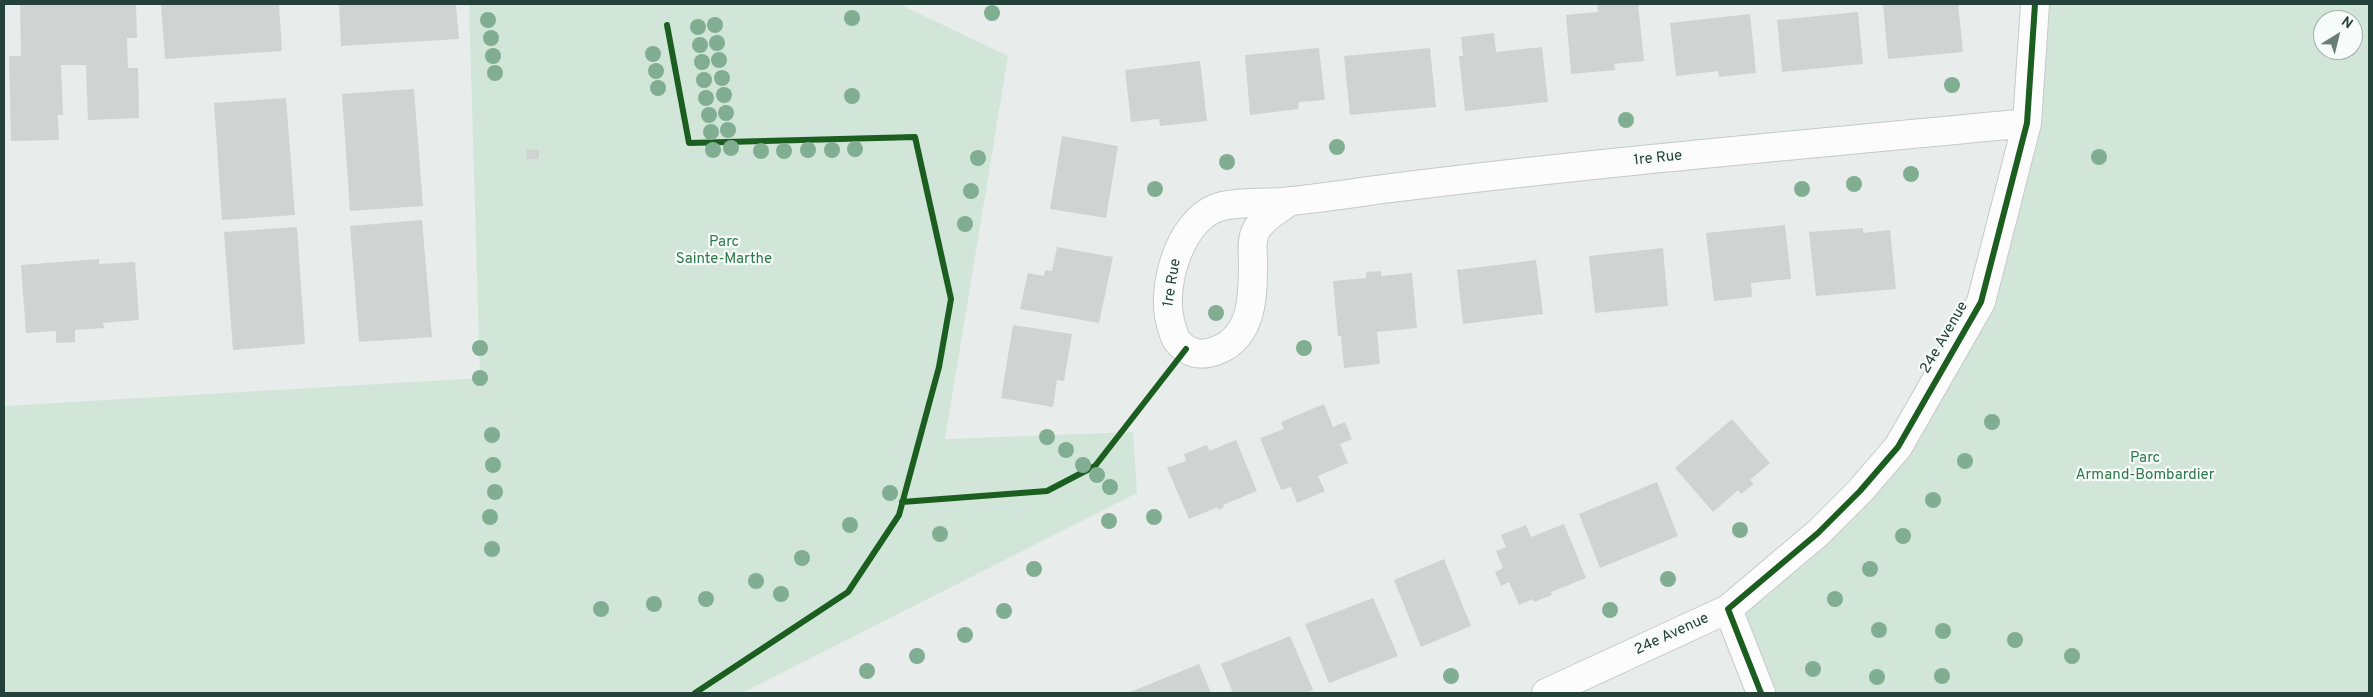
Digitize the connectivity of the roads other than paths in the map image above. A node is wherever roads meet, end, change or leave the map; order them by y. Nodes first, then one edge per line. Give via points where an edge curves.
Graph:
1 (2035, 4) edge
2 (2027, 123) junction
3 (1290, 201) junction
4 (1728, 609) junction
5 (1546, 693) edge
6 (1761, 693) edge

1 - 2 street, 24e Avenue
2 - 3 street, 1re Rue via 1488,176
2 - 4 street, 24e Avenue via 1981,302 1898,447 1818,532
3 - 3 street, 1re Rue via 1217,207 1187,234 1177,254 1167,308 1177,342 1192,353 1207,354 1223,348 1234,340 1248,319 1253,291 1252,244 1255,230
4 - 5 street, 24e Avenue
4 - 6 street

